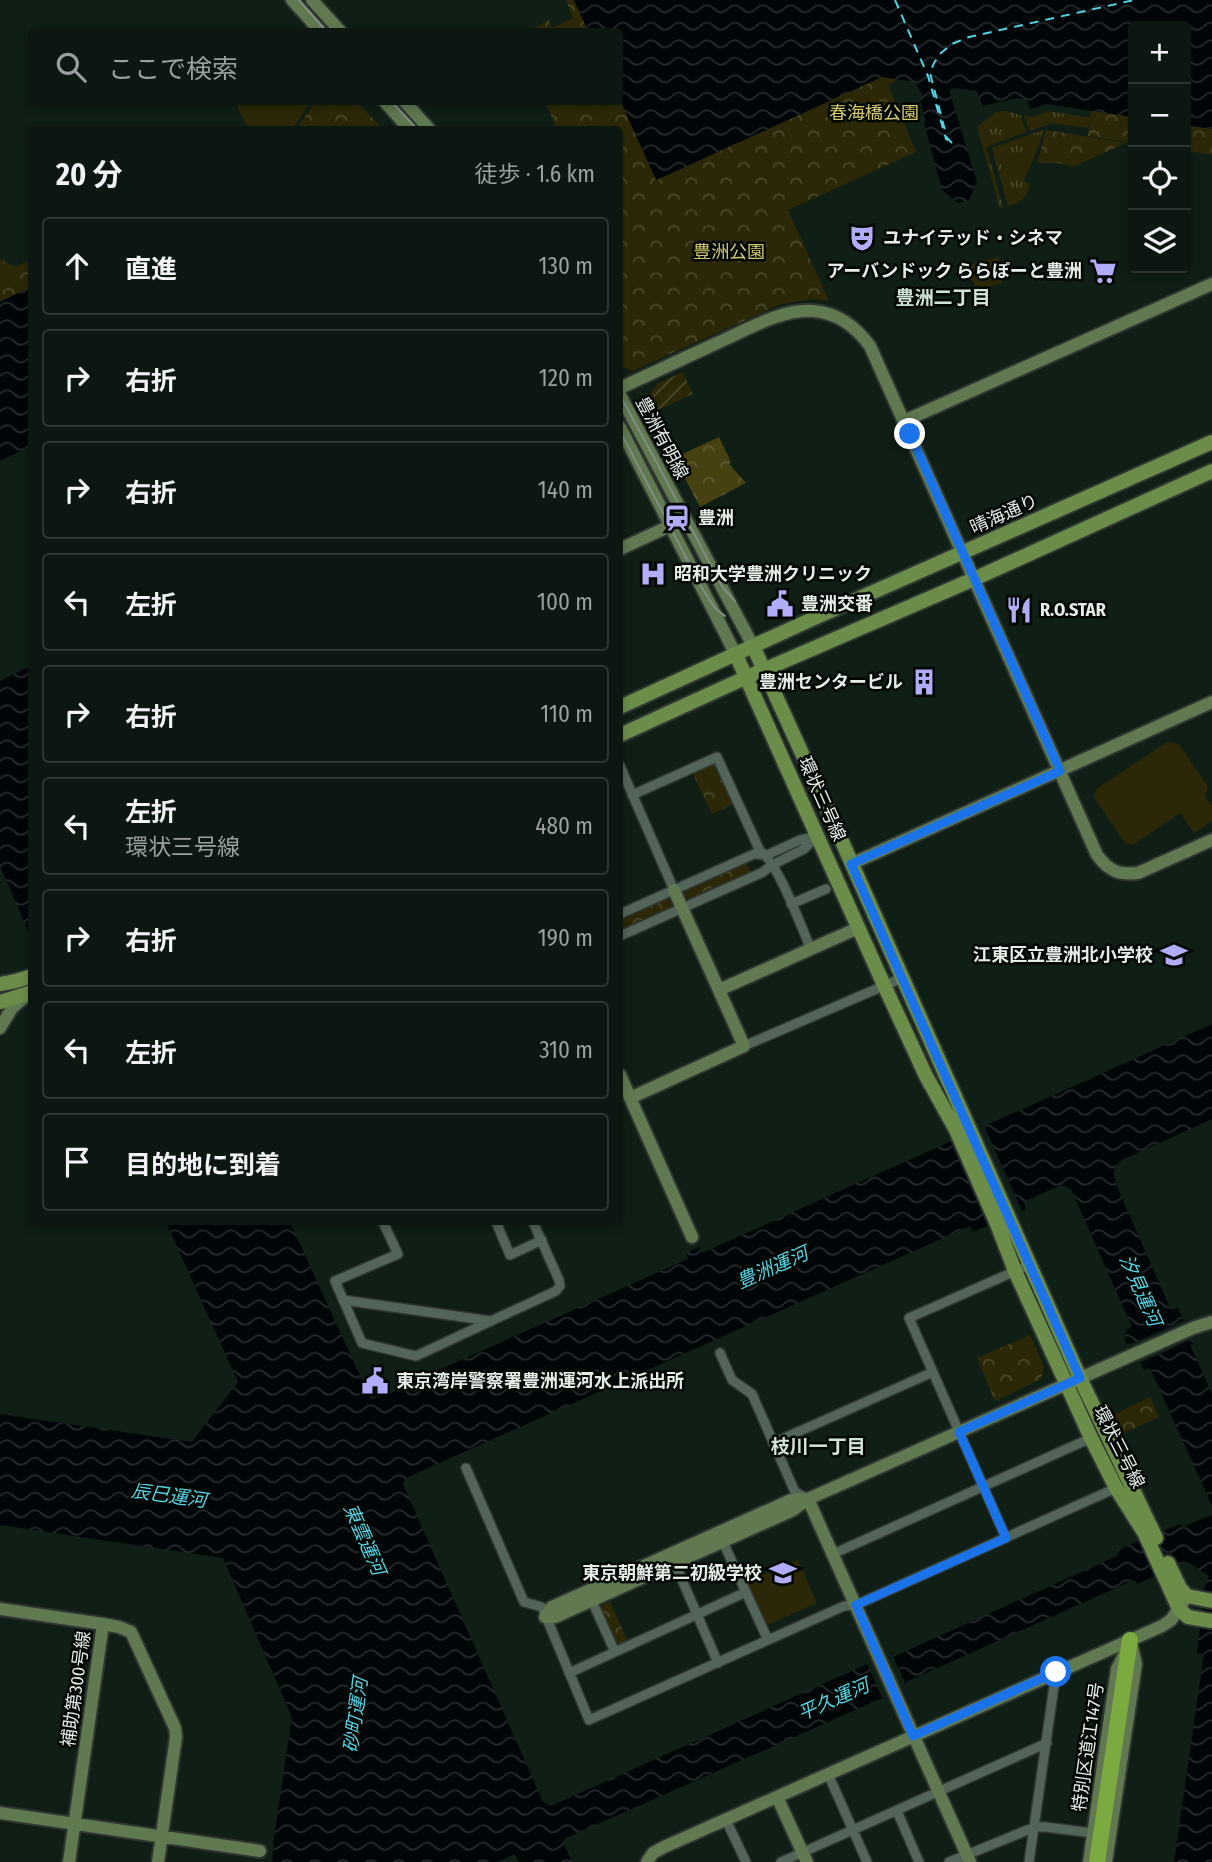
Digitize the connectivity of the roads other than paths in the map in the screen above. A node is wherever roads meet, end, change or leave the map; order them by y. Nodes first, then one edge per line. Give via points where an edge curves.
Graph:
1 (292, 0) edge
2 (312, 0) edge
3 (317, 28) edge
4 (337, 28) edge
5 (388, 105) edge
6 (408, 105) edge
7 (406, 126) edge
8 (426, 126) edge
9 (1212, 284) edge
10 (623, 387) edge
11 (623, 401) edge
12 (904, 421) junction
13 (623, 433) edge
14 (1212, 442) edge
15 (1152, 469) junction
16 (1212, 471) edge
17 (1113, 486) junction
18 (1165, 491) junction
19 (1124, 509) junction
20 (670, 526) junction
21 (623, 548) edge
22 (962, 554) junction
23 (974, 579) junction
24 (753, 646) junction
25 (736, 654) junction
26 (765, 670) junction
27 (747, 677) junction
28 (1212, 702) edge
29 (623, 706) edge
30 (623, 734) edge
31 (1060, 771) junction
32 (623, 773) edge
33 (632, 794) junction
34 (836, 828) junction
35 (817, 836) junction
36 (1212, 840) edge
37 (767, 855) junction
38 (772, 864) junction
39 (851, 864) junction
40 (826, 889) dead end
41 (674, 890) junction
42 (791, 904) junction
43 (682, 908) junction
44 (623, 913) edge
45 (858, 928) junction
46 (623, 935) edge
47 (811, 949) junction
48 (28, 977) edge
49 (902, 978) junction
50 (0, 984) edge
51 (884, 985) junction
52 (719, 990) junction
53 (28, 993) edge
54 (28, 995) edge
55 (0, 1002) edge
56 (0, 1028) edge
57 (744, 1046) junction
58 (623, 1081) edge
59 (630, 1098) junction
60 (962, 1127) junction
61 (1003, 1221) junction
62 (384, 1225) edge
63 (497, 1225) edge
64 (534, 1225) edge
65 (692, 1237) dead end
66 (542, 1240) junction
67 (1030, 1265) junction
68 (1015, 1271) junction
69 (343, 1300) junction
70 (1212, 1314) edge
71 (491, 1321) junction
72 (1212, 1322) edge
73 (1193, 1328) junction
74 (720, 1353) dead end
75 (933, 1372) junction
76 (1073, 1381) junction
77 (959, 1432) junction
78 (1091, 1438) junction
79 (773, 1443) junction
80 (466, 1468) dead end
81 (984, 1487) junction
82 (1116, 1488) junction
83 (808, 1499) junction
84 (1149, 1532) junction
85 (1006, 1538) junction
86 (723, 1542) junction
87 (832, 1554) junction
88 (673, 1559) junction
89 (746, 1592) junction
90 (592, 1601) junction
91 (1195, 1601) edge
92 (856, 1605) junction
93 (0, 1609) edge
94 (697, 1615) junction
95 (545, 1617) junction
96 (1206, 1621) edge
97 (103, 1624) junction
98 (768, 1640) junction
99 (1130, 1640) junction
100 (615, 1652) junction
101 (718, 1663) junction
102 (569, 1672) junction
103 (1056, 1672) junction
104 (913, 1736) junction
105 (1047, 1743) junction
106 (828, 1774) junction
107 (939, 1792) junction
108 (777, 1797) junction
109 (897, 1811) junction
110 (0, 1813) edge
111 (726, 1820) junction
112 (74, 1824) junction
113 (1035, 1827) junction
114 (853, 1830) junction
115 (1093, 1833) junction
116 (162, 1836) junction
117 (260, 1851) dead end
118 (804, 1857) edge
119 (968, 1858) edge
120 (69, 1862) edge
121 (158, 1862) edge
122 (647, 1862) edge
123 (746, 1862) edge
124 (781, 1862) edge
125 (867, 1862) edge
126 (919, 1862) edge
127 (949, 1862) edge
128 (1029, 1862) edge
129 (1088, 1862) edge
130 (1097, 1862) edge
131 (1107, 1862) edge

1 - 3 street
2 - 4 street
5 - 7 street
6 - 8 street
9 - 12 street
10 - 12 street via 767,321 811,310 845,320 861,334
11 - 24 street, 豊洲有明線
12 - 22 street
13 - 20 street, 豊洲有明線
14 - 15 main road, 晴海通り
15 - 17 main road, 晴海通り
15 - 18 main road via 1148,486
16 - 18 main road
17 - 19 main road via 1126,486 1134,492
17 - 22 main road, 晴海通り
18 - 19 main road
19 - 23 main road
20 - 21 street
20 - 25 street, 豊洲有明線
22 - 23 street
22 - 24 main road, 晴海通り
23 - 26 main road
23 - 31 street
24 - 25 main road, 晴海通り
24 - 26 main road, 環状三号線
25 - 27 main road, 環状三号線
25 - 29 main road, 晴海通り
26 - 27 main road
26 - 34 main road, 環状三号線
27 - 30 main road
27 - 35 main road, 環状三号線
28 - 31 street
31 - 36 street via 1097,855 1114,871 1138,873
31 - 39 street
32 - 33 street
33 - 37 street via 717,757 760,851
33 - 41 street
34 - 35 street
34 - 39 main road, 環状三号線
35 - 37 street
35 - 38 street via 804,849
35 - 45 main road, 環状三号線
37 - 38 street
37 - 41 street via 754,854
38 - 42 street
38 - 43 street
39 - 49 main road, 環状三号線
40 - 42 street
41 - 43 street
41 - 44 street
42 - 47 street
43 - 46 street
43 - 52 street
45 - 47 street
45 - 51 main road, 環状三号線
47 - 52 street
48 - 50 main road
49 - 51 street
49 - 60 main road, 環状三号線
51 - 57 street
51 - 60 main road, 環状三号線 via 926,1076
52 - 57 street
53 - 55 main road
54 - 56 street via 12,1008
57 - 59 street
58 - 59 street
59 - 65 street
60 - 61 main road, 環状三号線
61 - 67 main road, 環状三号線
61 - 68 main road, 環状三号線
62 - 69 street via 398,1254 335,1280
63 - 66 street via 510,1255
64 - 66 street
66 - 71 street via 560,1286
67 - 68 street
67 - 76 main road, 環状三号線
68 - 75 street via 909,1318
68 - 76 main road, 環状三号線
69 - 71 street
69 - 71 street via 362,1343 415,1356
70 - 73 street
72 - 73 street
73 - 76 street
74 - 79 street via 732,1380 752,1394
75 - 77 street
75 - 79 street
76 - 77 street
76 - 78 main road, 環状三号線
76 - 84 main road, 環状三号線
77 - 81 street
77 - 83 street
78 - 81 street
78 - 82 main road, 環状三号線
79 - 83 street via 795,1492
80 - 95 street via 524,1602 542,1607
81 - 85 street
81 - 87 street
82 - 84 main road, 環状三号線
82 - 85 street
83 - 86 street
83 - 87 street
83 - 88 street via 790,1500
84 - 91 main road, 環状三号線 via 1167,1573
85 - 92 street
86 - 88 street
86 - 89 street
87 - 92 street
88 - 90 street
88 - 94 street
88 - 95 street via 552,1607
89 - 94 street
89 - 98 street
90 - 95 street
90 - 100 street
91 - 96 main road via 1188,1617
91 - 99 street via 1162,1626
92 - 98 street via 844,1606
92 - 104 street
93 - 97 street, 補助第300号線
94 - 100 street
94 - 101 street
95 - 102 street
97 - 112 street, 補助第300号線
97 - 116 street via 131,1632 175,1728
98 - 101 street
99 - 103 street
99 - 115 street, 特別区道江147号 via 1117,1670
99 - 130 highway
99 - 131 street, 特別区道江147号 via 1136,1664
100 - 102 street
101 - 102 street via 589,1720
103 - 104 street
103 - 105 street
104 - 106 street
104 - 107 street
105 - 107 street
105 - 113 street
106 - 108 street
106 - 114 street
107 - 109 street
107 - 119 street
108 - 111 street
108 - 118 street
109 - 114 street
109 - 126 street
110 - 112 street
111 - 122 street via 653,1853
111 - 123 street
112 - 116 street
112 - 120 street, 補助第300号線
113 - 115 street
113 - 119 street
113 - 128 street
114 - 118 street
114 - 125 street
115 - 129 street, 特別区道江147号
116 - 117 street
116 - 121 street
118 - 124 street
119 - 127 street

